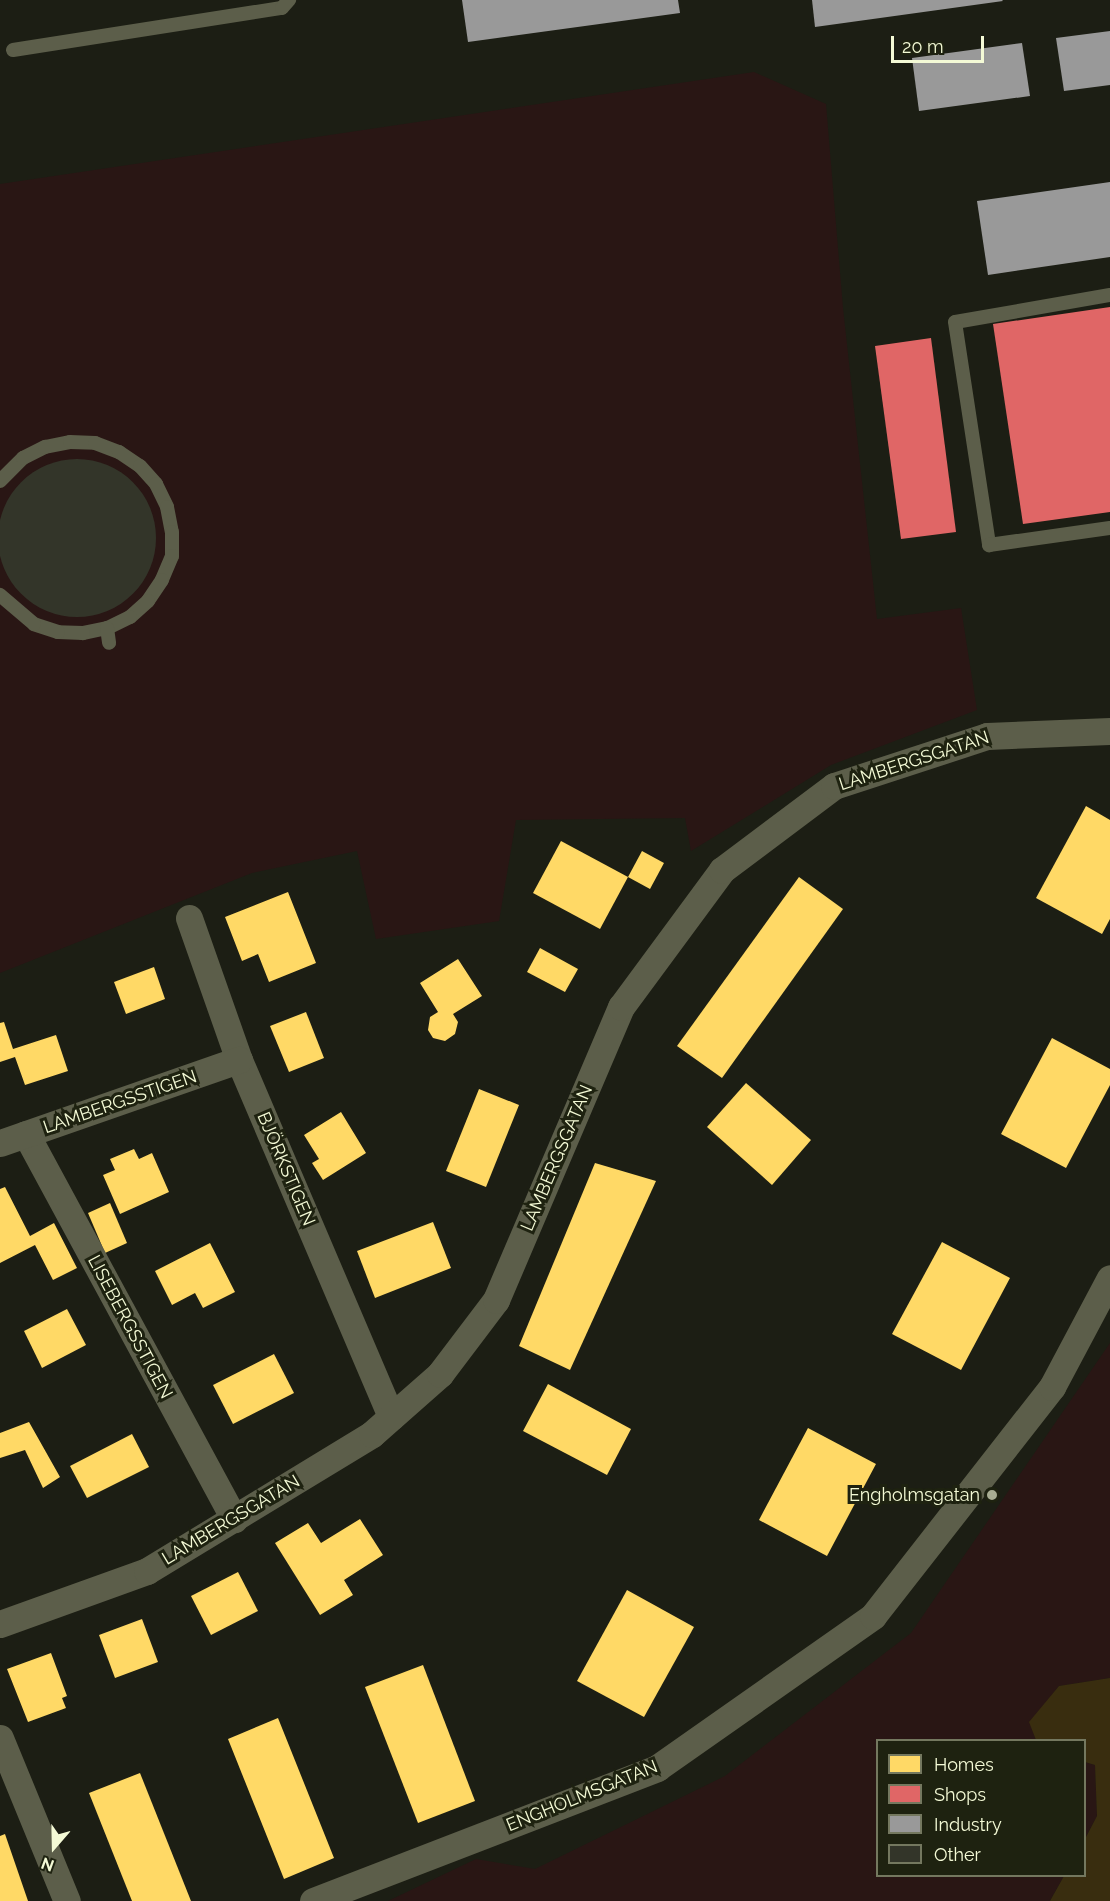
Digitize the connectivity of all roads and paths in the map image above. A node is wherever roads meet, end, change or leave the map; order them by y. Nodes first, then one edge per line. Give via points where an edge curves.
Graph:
1 (289, 0) edge
2 (12, 50) dead end
3 (1110, 295) edge
4 (0, 481) edge
5 (1110, 528) edge
6 (0, 595) edge
7 (107, 628) junction
8 (109, 644) dead end
9 (1110, 731) edge
10 (189, 918) dead end
11 (239, 1060) junction
12 (26, 1134) junction
13 (0, 1143) edge
14 (1110, 1278) edge
15 (391, 1417) junction
16 (234, 1519) junction
17 (0, 1624) edge
18 (0, 1738) edge
19 (67, 1901) edge
20 (312, 1901) edge

1 - 2 lane via 282,8
3 - 5 lane via 955,322 989,545
4 - 7 lane via 23,458 45,447 70,442 95,444 119,452 156,484 167,507 172,556 148,601 130,617
6 - 7 lane via 34,624 58,632 83,633
7 - 8 lane
9 - 15 street, LAMBERGSGATAN via 987,736 834,786 722,870 621,1008 496,1300 440,1374
10 - 11 street, BJÖRKSTIGEN
11 - 12 street, LAMBERGSSTIGEN
11 - 15 street, BJÖRKSTIGEN
12 - 13 street, LAMBERGSSTIGEN
12 - 16 street, LISEBERGSSTIGEN
14 - 20 street, ENGHOLMSGATAN via 1052,1387 873,1616 657,1768
15 - 16 street, LAMBERGSGATAN via 372,1434
16 - 17 street, LAMBERGSGATAN via 147,1571
18 - 19 street

